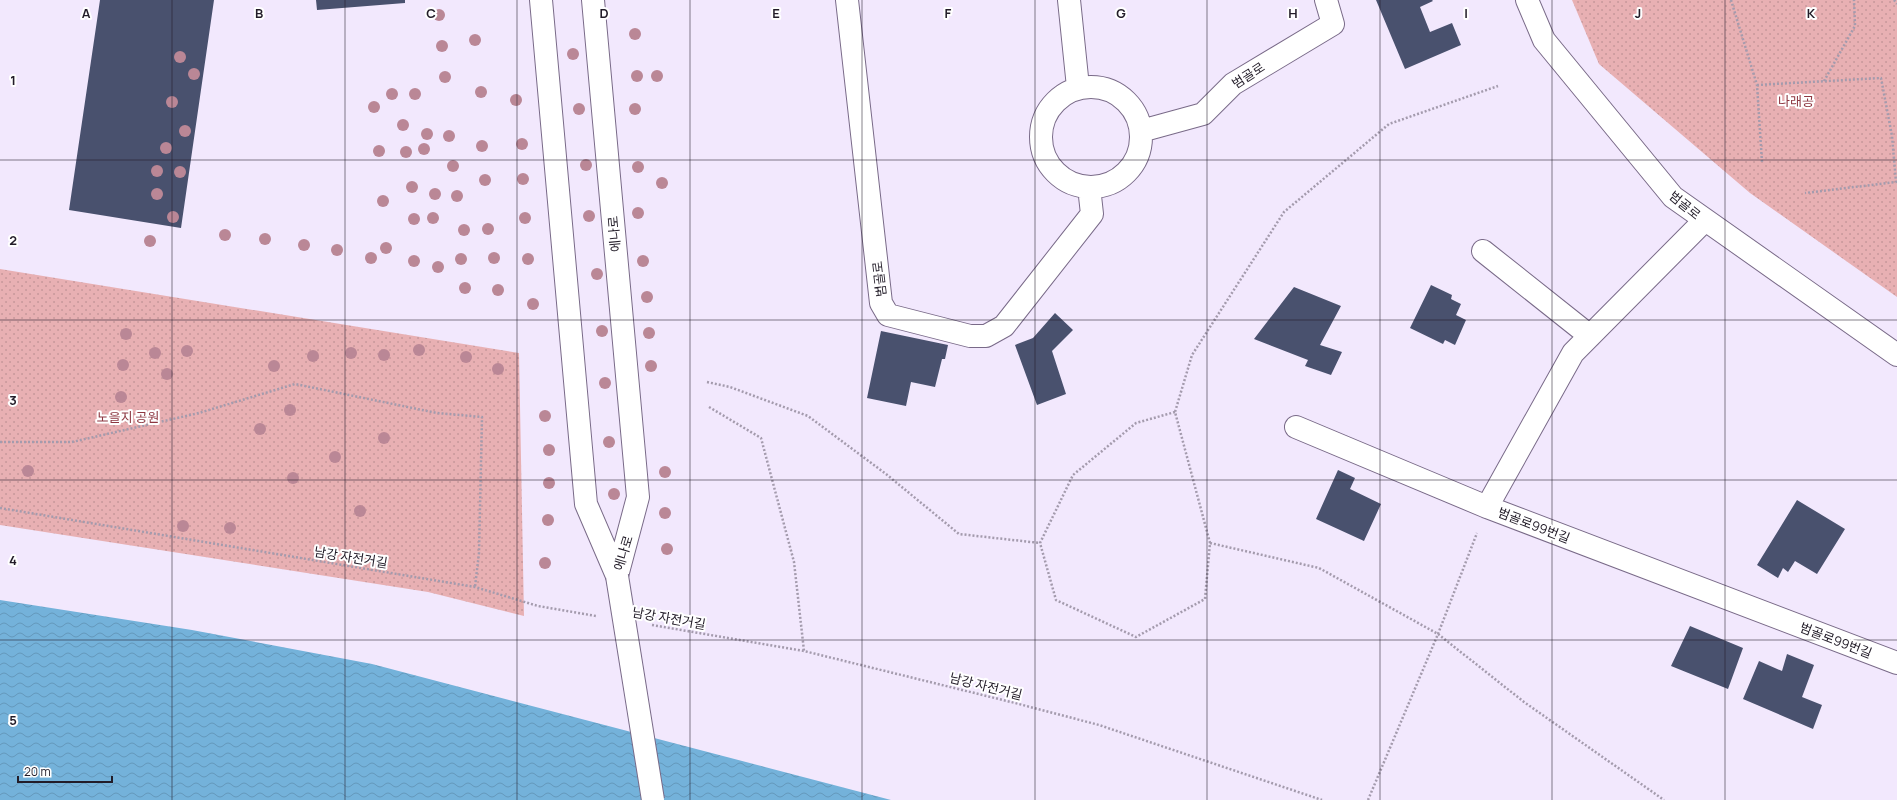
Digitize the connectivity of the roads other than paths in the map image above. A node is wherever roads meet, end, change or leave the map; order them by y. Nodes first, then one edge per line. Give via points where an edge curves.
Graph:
1 (541, 0) edge
2 (593, 0) edge
3 (847, 0) edge
4 (1069, 0) edge
5 (1326, 0) edge
6 (1527, 0) edge
7 (1078, 87) junction
8 (1141, 131) junction
9 (1089, 187) junction
10 (1705, 220) junction
11 (1483, 251) dead end
12 (1590, 336) junction
13 (1897, 355) edge
14 (1296, 427) dead end
15 (1487, 507) junction
16 (617, 576) junction
17 (1897, 663) edge
18 (652, 800) edge

1 - 16 street, 에나로 via 586,504
2 - 16 street, 에나로 via 638,497
3 - 9 street, 범골로 via 881,303 888,315 970,336 986,336 1004,326 1092,214
4 - 7 street
5 - 8 street, 범골로 via 1333,24 1233,84 1203,114
6 - 10 street, 범골로 via 1544,40 1673,197
7 - 8 street via 1095,86 1112,91 1126,100 1137,115
7 - 9 street via 1064,94 1052,105 1044,118 1040,134 1042,150 1059,176 1073,184
8 - 9 street via 1140,148 1133,165 1122,177 1106,185
10 - 12 street, 범골로99번길
10 - 13 street, 범골로
11 - 12 street
12 - 15 street, 범골로99번길 via 1573,353
14 - 15 street
15 - 17 street, 범골로99번길
16 - 18 street, bridge

